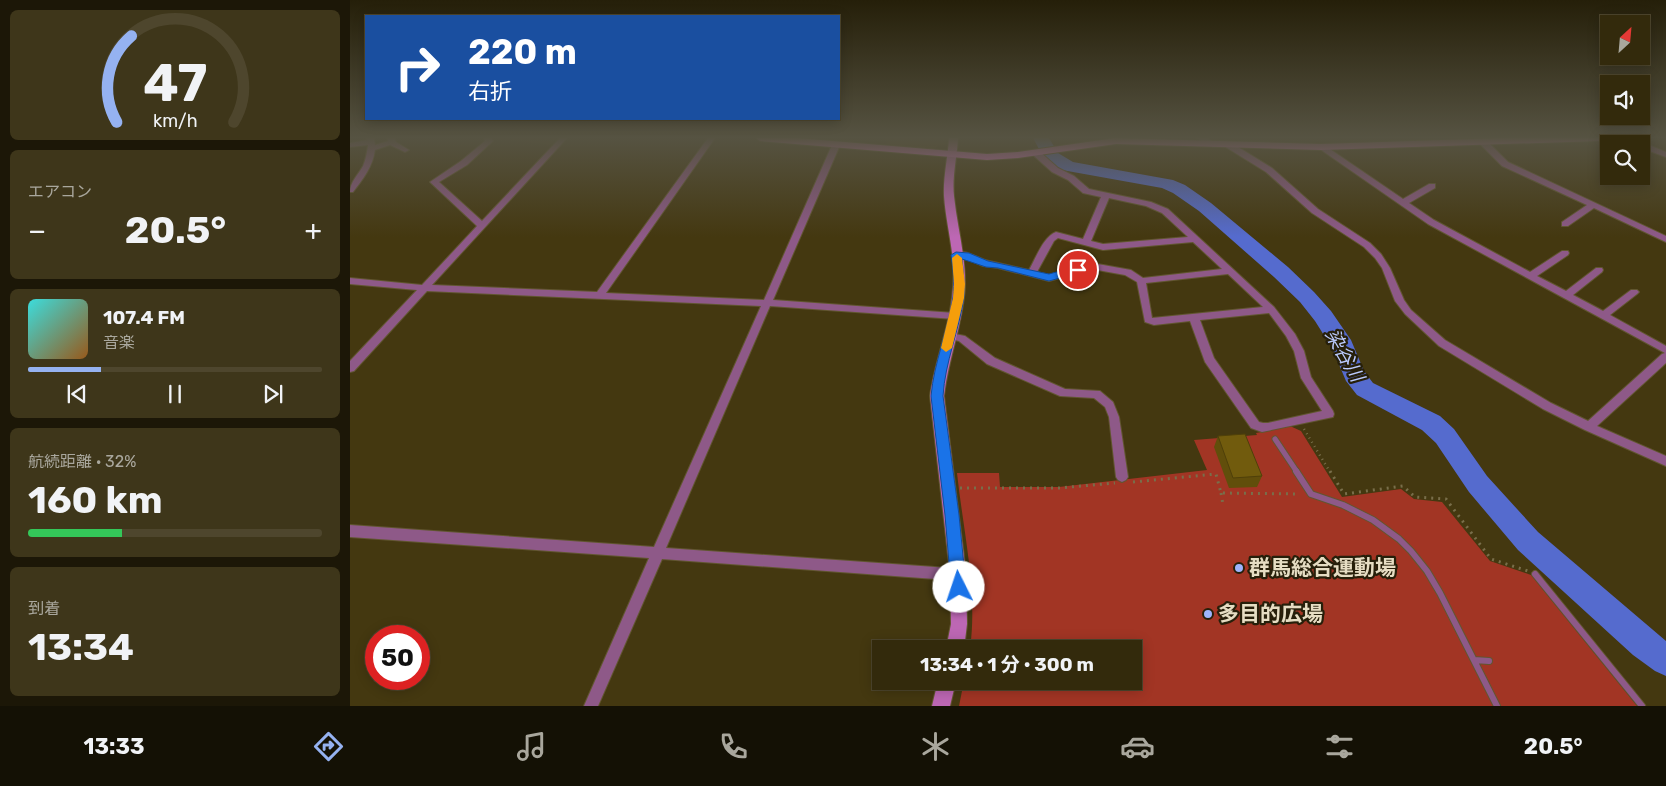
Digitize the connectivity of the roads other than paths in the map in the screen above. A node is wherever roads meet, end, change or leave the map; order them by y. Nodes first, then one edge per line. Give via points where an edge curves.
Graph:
1 (363, 171) edge
2 (451, 171) edge
3 (533, 171) edge
4 (688, 171) edge
5 (825, 171) edge
6 (951, 171) edge
7 (1057, 171) edge
8 (1270, 171) edge
9 (1357, 171) edge
10 (1520, 171) edge
11 (1432, 186) dead end
12 (350, 190) edge
13 (1106, 195) junction
14 (1403, 202) junction
15 (1593, 204) junction
16 (1565, 224) dead end
17 (482, 226) junction
18 (1195, 239) junction
19 (1666, 239) edge
20 (1086, 243) junction
21 (1565, 252) dead end
22 (956, 255) junction
23 (1230, 270) junction
24 (1599, 270) dead end
25 (1032, 273) junction
26 (1530, 276) junction
27 (350, 281) edge
28 (1140, 281) junction
29 (424, 288) junction
30 (1634, 292) dead end
31 (599, 296) junction
32 (1566, 296) junction
33 (767, 304) junction
34 (1272, 309) junction
35 (955, 316) junction
36 (1603, 316) junction
37 (1194, 318) junction
38 (950, 336) junction
39 (1666, 350) edge
40 (1666, 357) edge
41 (350, 368) edge
42 (1589, 427) junction
43 (1275, 439) dead end
44 (1666, 460) edge
45 (1126, 481) road end
46 (350, 531) edge
47 (657, 552) junction
48 (958, 573) junction
49 (1535, 574) road end
50 (956, 640) edge
51 (1474, 660) junction
52 (1489, 661) dead end
53 (945, 690) edge
54 (591, 706) edge
55 (941, 706) edge
56 (1497, 706) edge
57 (1642, 706) edge

1 - 12 street
2 - 17 street via 434,182
3 - 17 street
4 - 31 street
5 - 33 street
6 - 22 main road via 949,193
7 - 13 street via 1086,191
8 - 42 street via 1315,211 1367,245 1378,256 1408,312 1442,343
9 - 14 street
10 - 15 street
11 - 14 street
13 - 18 street via 1165,211
13 - 20 street
14 - 26 street via 1431,222
15 - 16 street
15 - 19 street
17 - 29 street
18 - 20 street via 1103,247
18 - 23 street
20 - 25 street via 1056,235 1050,239
21 - 26 street
22 - 25 street
22 - 35 main road via 960,284
23 - 28 street
23 - 34 street
24 - 32 street
25 - 28 street via 1049,278 1092,266 1128,272
26 - 32 street
27 - 29 street
28 - 37 street via 1148,320
29 - 31 street
29 - 41 street
30 - 36 street
31 - 33 street
32 - 36 street
33 - 35 street
33 - 47 street
34 - 37 street
34 - 37 street via 1290,334 1299,351 1306,378 1329,414 1262,428 1255,425 1209,359
35 - 38 main road
36 - 39 street
38 - 45 street via 962,338 991,361 1064,393 1096,394 1109,405 1114,417
38 - 48 main road via 938,378 937,396
40 - 42 street
42 - 44 street
43 - 51 lane via 1311,494 1361,512 1390,532 1422,563 1437,585
46 - 47 street
47 - 48 street
47 - 54 street
48 - 50 main road
49 - 57 lane
51 - 52 lane
51 - 56 lane
53 - 55 main road

